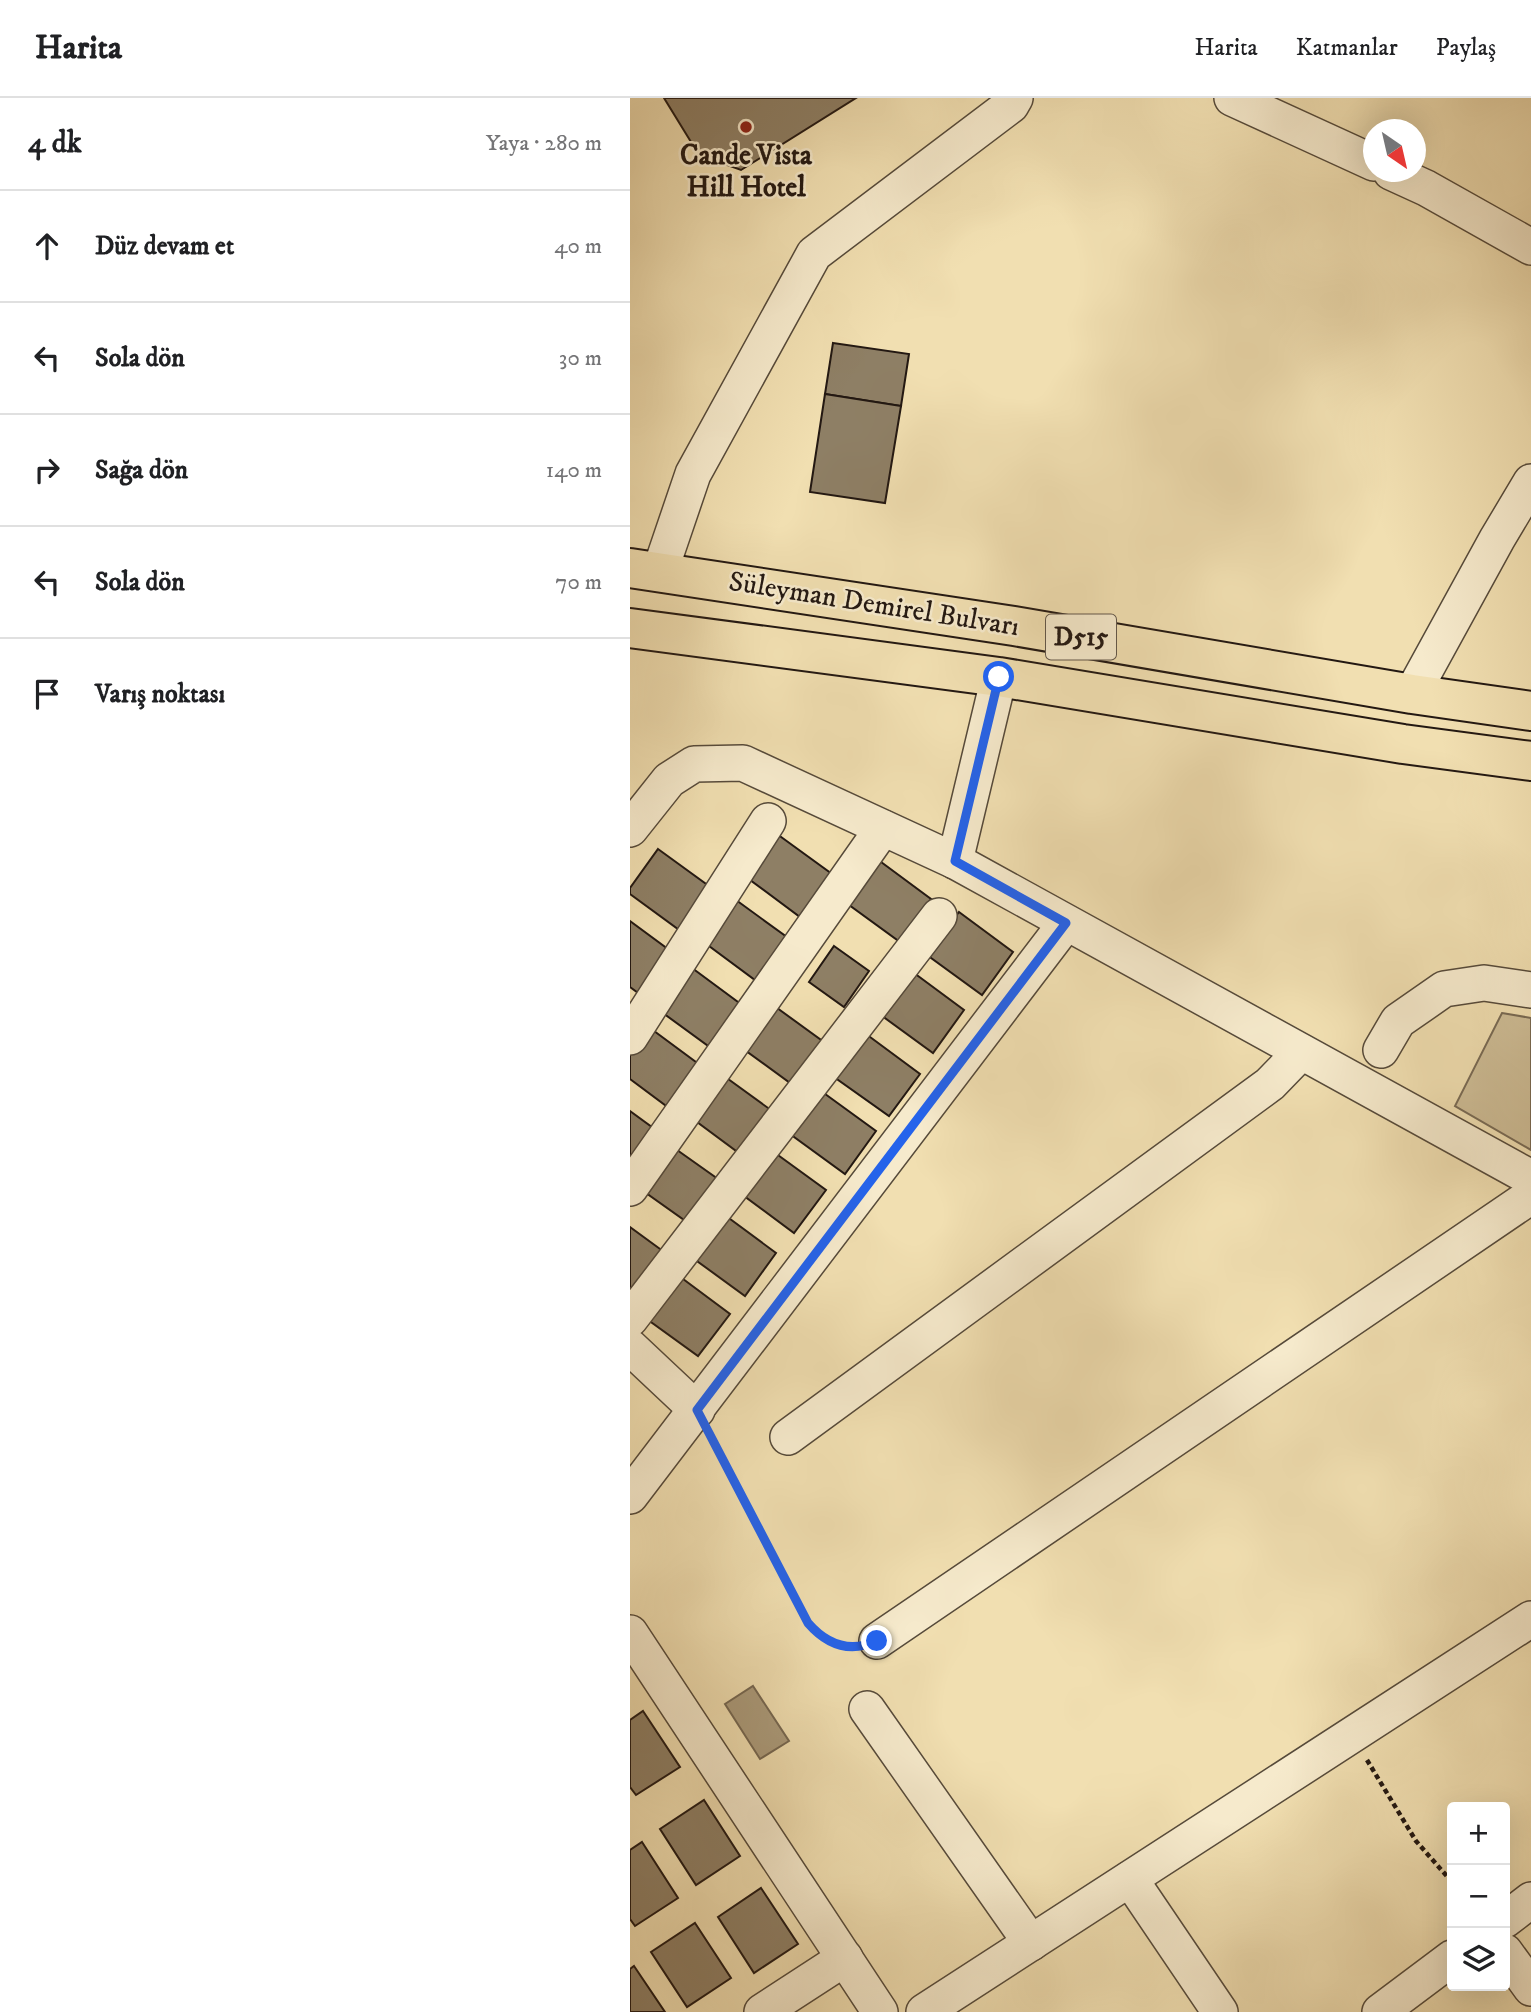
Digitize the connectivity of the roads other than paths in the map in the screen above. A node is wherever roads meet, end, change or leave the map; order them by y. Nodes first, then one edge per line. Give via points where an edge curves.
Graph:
1 (1016, 98) edge
2 (1232, 98) edge
3 (1363, 158) edge
4 (1413, 182) edge
5 (1531, 247) edge
6 (1531, 482) edge
7 (645, 570) edge
8 (630, 628) edge
9 (999, 677) junction
10 (1412, 694) junction
11 (1531, 711) edge
12 (1531, 761) edge
13 (768, 821) dead end
14 (883, 828) junction
15 (630, 829) edge
16 (955, 861) junction
17 (939, 916) dead end
18 (1066, 923) junction
19 (1531, 990) edge
20 (630, 1037) edge
21 (1381, 1050) dead end
22 (1301, 1052) junction
23 (1531, 1178) edge
24 (630, 1188) edge
25 (1531, 1196) edge
26 (630, 1319) edge
27 (630, 1347) edge
28 (697, 1410) junction
29 (788, 1437) dead end
30 (630, 1496) edge
31 (1531, 1619) edge
32 (630, 1633) edge
33 (877, 1641) road end
34 (867, 1709) dead end
35 (1130, 1878) junction
36 (1531, 1900) edge
37 (1510, 1916) edge
38 (1031, 1943) junction
39 (845, 1958) junction
40 (1510, 1959) edge
41 (1447, 1962) edge
42 (1531, 1988) edge
43 (762, 2012) edge
44 (880, 2012) edge
45 (924, 2012) edge
46 (1220, 2012) edge
47 (1380, 2012) edge

1 - 7 street via 814,254
2 - 3 street
4 - 5 street
6 - 10 street
7 - 10 highway, Süleyman Demirel Bulvarı / D515 via 1014,626
8 - 9 highway, Süleyman Demirel Bulvarı / D515
9 - 12 highway, Süleyman Demirel Bulvarı / D515
9 - 16 street
10 - 11 highway, Süleyman Demirel Bulvarı / D515
13 - 20 street
14 - 15 street via 743,763 694,764 669,780
14 - 16 street
14 - 24 street
16 - 18 street
17 - 26 street
18 - 22 street
18 - 28 street
19 - 21 street via 1484,983 1444,989 1398,1021
22 - 23 street
22 - 29 street via 1270,1084
25 - 33 street
27 - 28 street
28 - 30 street
31 - 35 street
32 - 39 street
34 - 38 street
35 - 38 street
35 - 46 street
36 - 37 street
38 - 45 street
39 - 43 street
39 - 44 street
40 - 42 street
41 - 47 street

